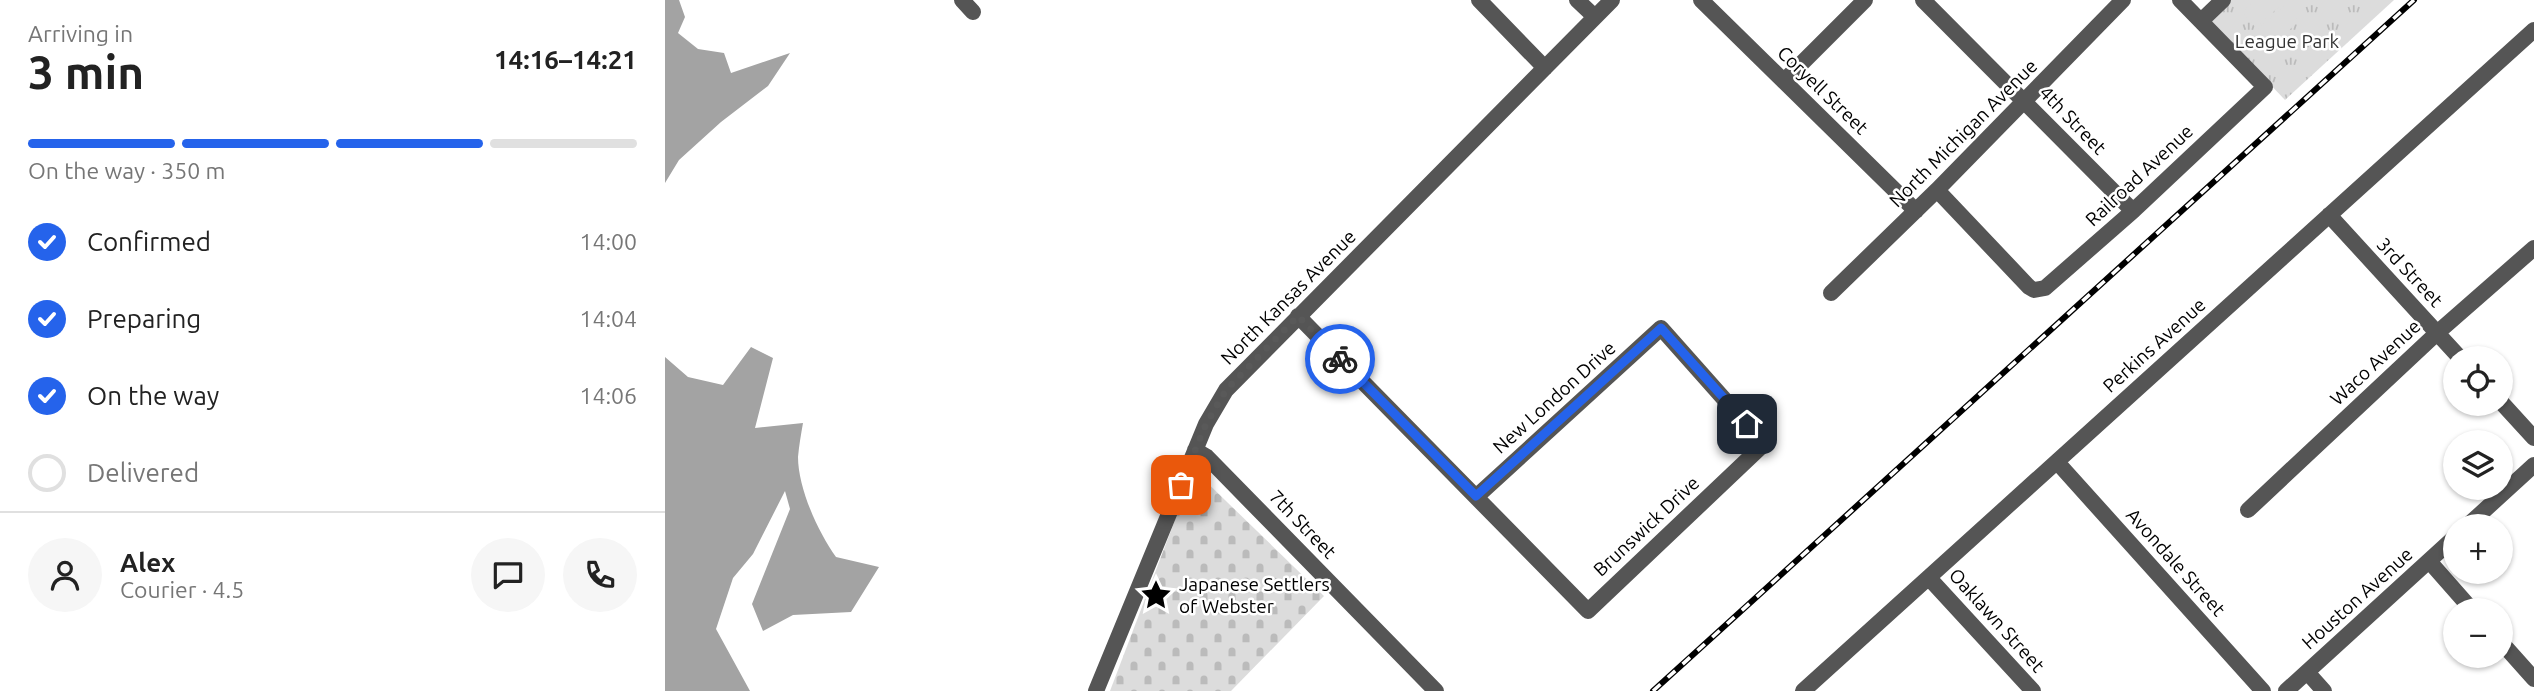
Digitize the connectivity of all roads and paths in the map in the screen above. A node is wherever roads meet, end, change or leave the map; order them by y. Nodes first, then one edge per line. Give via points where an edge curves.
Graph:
1 (1479, 0) edge
2 (1577, 0) edge
3 (1612, 0) edge
4 (1701, 0) edge
5 (1865, 0) edge
6 (1923, 0) edge
7 (2123, 0) edge
8 (2180, 0) edge
9 (2223, 0) edge
10 (1595, 17) junction
11 (2201, 21) junction
12 (2534, 30) edge
13 (1545, 68) junction
14 (1784, 81) junction
15 (2025, 101) junction
16 (1937, 190) junction
17 (1916, 211) junction
18 (2133, 211) junction
19 (2329, 215) junction
20 (2534, 248) edge
21 (1831, 293) dead end
22 (1298, 316) junction
23 (1661, 328) joint
24 (2437, 333) junction
25 (2449, 346) edge
26 (2513, 415) edge
27 (2534, 438) edge
28 (1195, 450) junction
29 (2057, 462) junction
30 (2534, 465) edge
31 (1476, 496) junction
32 (2248, 510) dead end
33 (2480, 514) edge
34 (2443, 548) edge
35 (2429, 561) junction
36 (1930, 578) junction
37 (2462, 598) edge
38 (2513, 656) edge
39 (2307, 672) junction
40 (2534, 681) edge
41 (1096, 691) edge
42 (1436, 691) edge
43 (1803, 691) edge
44 (2033, 691) edge
45 (2263, 691) edge
46 (2286, 691) edge
47 (2324, 691) edge
48 (2525, 691) edge

1 - 13 street
2 - 10 street
3 - 10 street, North Kansas Avenue
4 - 14 street, Coryell Street
5 - 14 street
6 - 15 street, 4th Street
7 - 15 street, North Michigan Avenue
8 - 11 street
9 - 11 street
10 - 13 street, North Kansas Avenue
11 - 18 street, Railroad Avenue via 2265,87
12 - 19 street, Perkins Avenue
13 - 22 street, North Kansas Avenue
14 - 17 street, Coryell Street
15 - 16 street, North Michigan Avenue
15 - 18 street, 4th Street
16 - 17 street, North Michigan Avenue
16 - 18 street, Railroad Avenue via 2029,287 2039,290
17 - 21 street, North Michigan Avenue
19 - 24 street, 3rd Street
19 - 29 street, Perkins Avenue
20 - 24 street, Waco Avenue
22 - 28 street, North Kansas Avenue via 1226,390
22 - 31 street
23 - 31 street, New London Drive
23 - 31 street, Brunswick Drive via 1764,443 1588,611
24 - 25 street, 3rd Street
24 - 32 street, Waco Avenue
26 - 27 street
28 - 41 street, North Kansas Avenue
28 - 42 street, 7th Street via 1207,457
29 - 36 street, Perkins Avenue
29 - 45 street, Avondale Street
30 - 33 street
34 - 35 street, Houston Avenue
35 - 37 street
35 - 39 street, Houston Avenue
36 - 43 street, Perkins Avenue
36 - 44 street, Oaklawn Street
38 - 40 street
39 - 46 street, Houston Avenue
39 - 47 street
40 - 48 street

